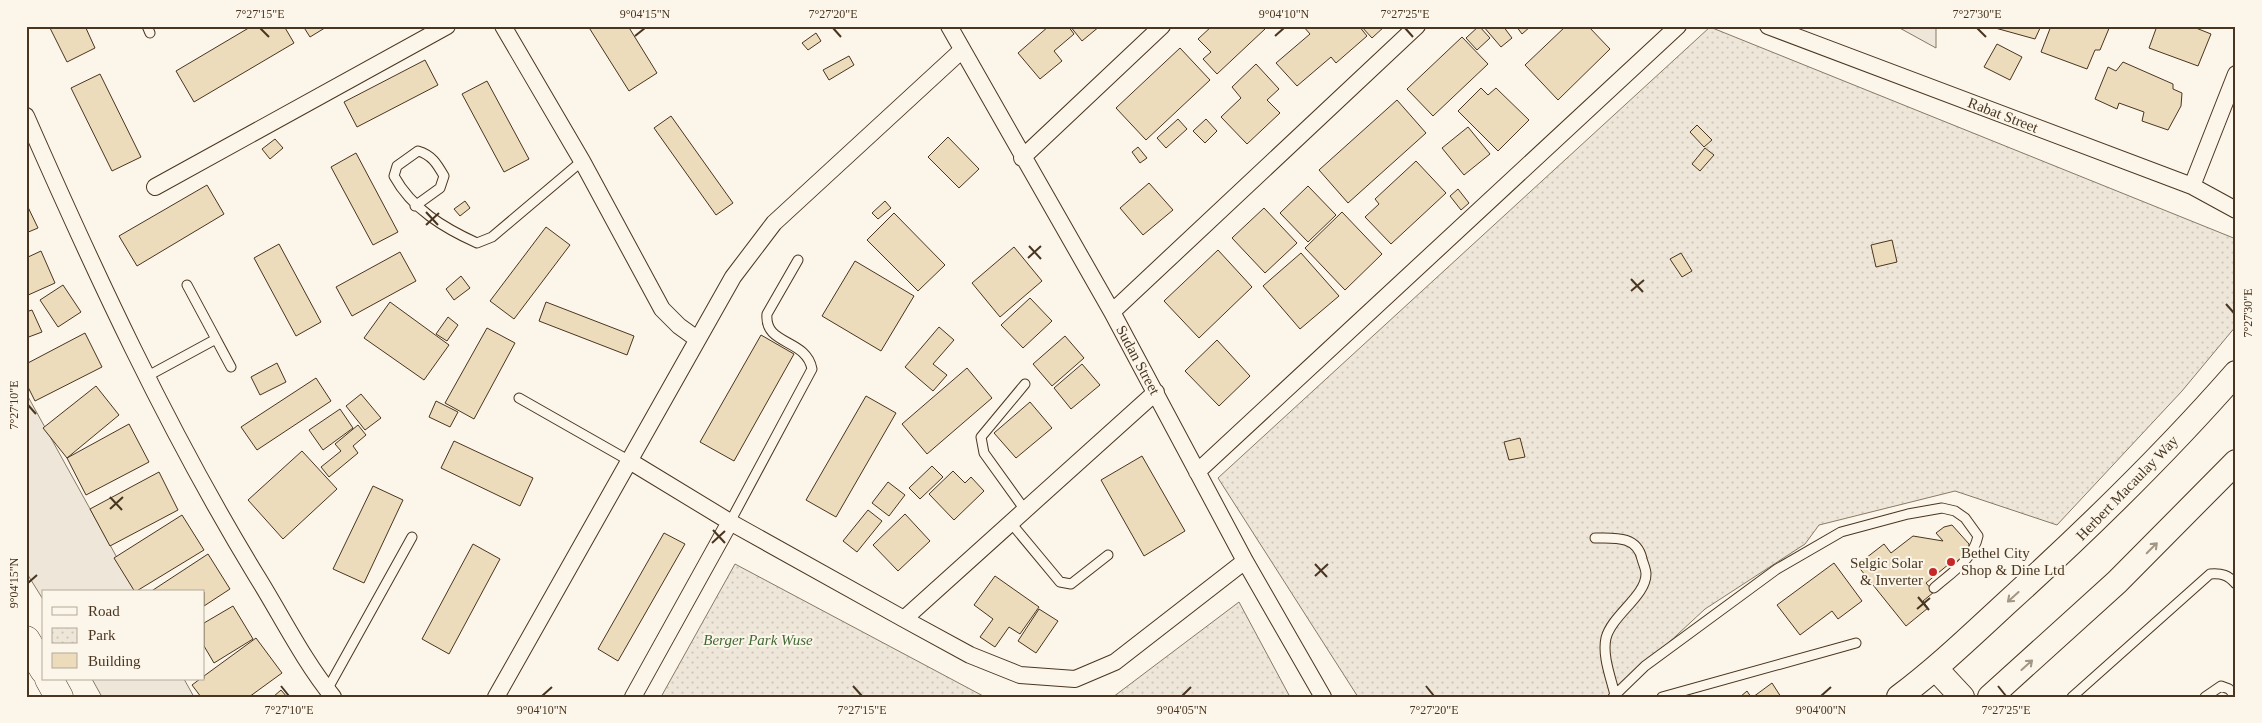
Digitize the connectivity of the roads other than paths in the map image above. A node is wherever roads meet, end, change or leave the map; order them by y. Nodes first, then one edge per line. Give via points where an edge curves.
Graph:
1 (448, 26) edge
2 (503, 26) edge
3 (949, 26) edge
4 (1162, 26) edge
5 (1417, 26) edge
6 (1678, 26) edge
7 (1770, 27) edge
8 (962, 50) junction
9 (2236, 74) edge
10 (26, 116) edge
11 (1022, 158) junction
12 (582, 161) junction
13 (2192, 186) junction
14 (155, 188) dead end
15 (415, 206) junction
16 (2236, 210) edge
17 (798, 260) dead end
18 (187, 285) dead end
19 (1112, 312) junction
20 (216, 338) junction
21 (697, 339) junction
22 (231, 367) dead end
23 (2236, 373) edge
24 (146, 377) junction
25 (1025, 384) dead end
26 (1156, 392) junction
27 (519, 398) dead end
28 (628, 460) junction
29 (2236, 462) edge
30 (1197, 472) junction
31 (1025, 510) junction
32 (730, 522) junction
33 (1011, 522) junction
34 (412, 537) dead end
35 (1594, 538) dead end
36 (1108, 556) dead end
37 (1245, 561) junction
38 (2236, 584) edge
39 (1934, 588) dead end
40 (904, 619) junction
41 (26, 640) edge
42 (1856, 643) dead end
43 (42, 667) edge
44 (1936, 668) junction
45 (50, 680) edge
46 (330, 693) edge
47 (1906, 695) edge
48 (1614, 696) edge
49 (60, 697) edge
50 (496, 697) edge
51 (633, 697) edge
52 (1323, 697) edge
53 (1662, 697) edge
54 (1962, 697) edge
55 (1990, 697) edge
56 (2072, 697) edge
57 (2205, 697) edge
58 (2236, 697) edge

1 - 14 street
2 - 12 street
3 - 8 street, Sudan Street
4 - 11 street
5 - 19 street
6 - 30 street
7 - 13 street, Rabat Street
8 - 11 street, Sudan Street
8 - 21 street via 774,224 733,277
9 - 13 street
10 - 24 street via 85,251
11 - 19 street, Sudan Street
12 - 15 lane via 492,237 477,243 460,236
12 - 21 street via 662,309
13 - 16 street, Rabat Street
15 - 15 lane via 440,188 444,176 427,153 418,151 397,166 394,176
17 - 32 lane via 767,314 766,324 771,333 810,358 812,369
18 - 20 lane
19 - 26 street, Sudan Street
20 - 22 lane
20 - 24 lane
21 - 28 street
23 -> 44 main road, Herbert Macaulay Way via 2206,408 2075,541
24 - 46 street via 227,528
25 - 31 lane via 981,437 984,453
26 - 30 street, Sudan Street
26 - 31 street
27 - 28 lane
28 - 32 street
28 - 50 street
55 -> 29 main road via 2117,582
30 - 37 street, Sudan Street
31 - 33 street
32 - 40 street
32 - 51 street
33 - 36 lane via 1065,584 1071,584
33 - 40 street
34 - 46 lane
35 - 48 lane via 1621,538 1633,543 1641,553 1646,574 1643,586 1612,623 1606,637 1604,648
37 - 40 street via 1115,662 1075,678 1020,676 970,655
37 - 52 street, Sudan Street
38 - 56 lane via 2221,573 2210,574
39 - 48 lane via 1976,547 1978,536 1965,518 1955,511 1942,508 1908,514 1841,532 1777,569 1645,666
41 - 43 highway
42 - 53 lane
44 - 47 main road, Herbert Macaulay Way
44 - 54 main road
45 - 49 highway
57 - 58 lane via 2221,686

